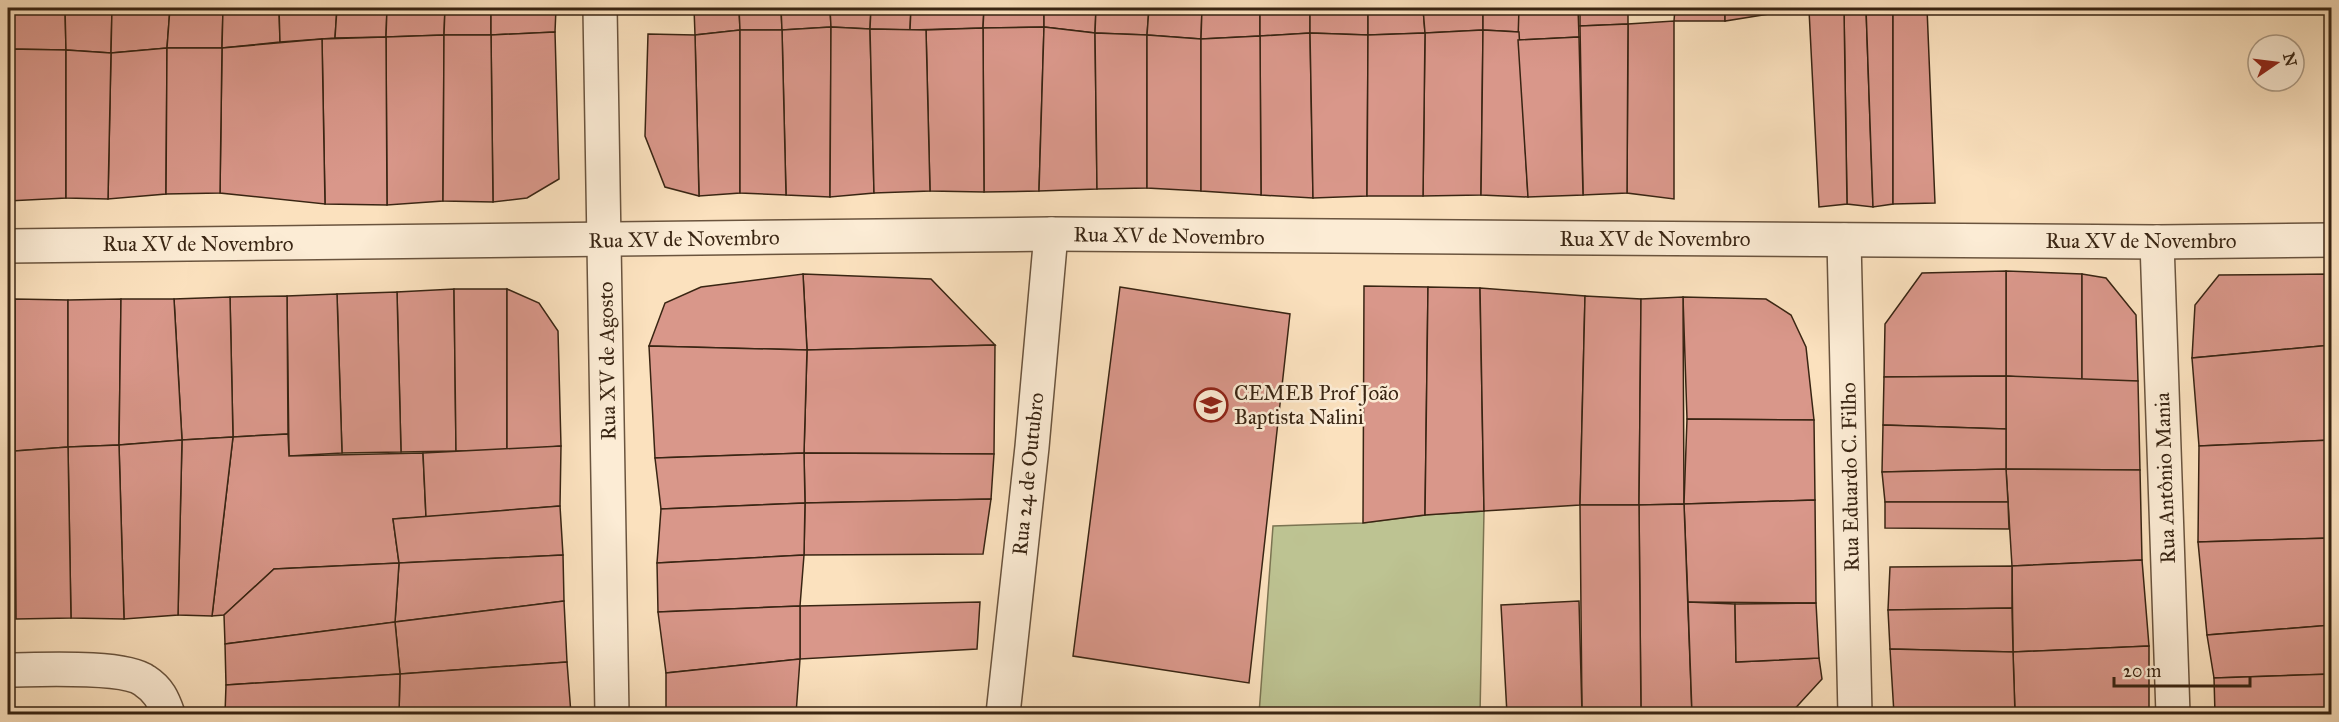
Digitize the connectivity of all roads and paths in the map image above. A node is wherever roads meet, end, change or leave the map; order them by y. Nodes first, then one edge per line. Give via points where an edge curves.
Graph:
1 (600, 8) edge
2 (1051, 234) junction
3 (1844, 240) junction
4 (2331, 240) edge
5 (605, 241) junction
6 (2157, 242) junction
7 (8, 246) edge
8 (8, 670) edge
9 (168, 714) edge
10 (612, 714) edge
11 (1003, 714) edge
12 (1855, 714) edge
13 (2174, 714) edge

1 - 5 street, Rua XV de Agosto
2 - 3 street, Rua XV de Novembro
2 - 5 street, Rua XV de Novembro
2 - 11 street, Rua 24 de Outubro
3 - 6 street, Rua XV de Novembro
3 - 12 street, Rua Eduardo C. Filho
4 - 6 street, Rua XV de Novembro
5 - 7 street, Rua XV de Novembro
5 - 10 street, Rua XV de Agosto
6 - 13 street, Rua Antônio Mania
8 - 9 street via 105,670 143,679 162,695

